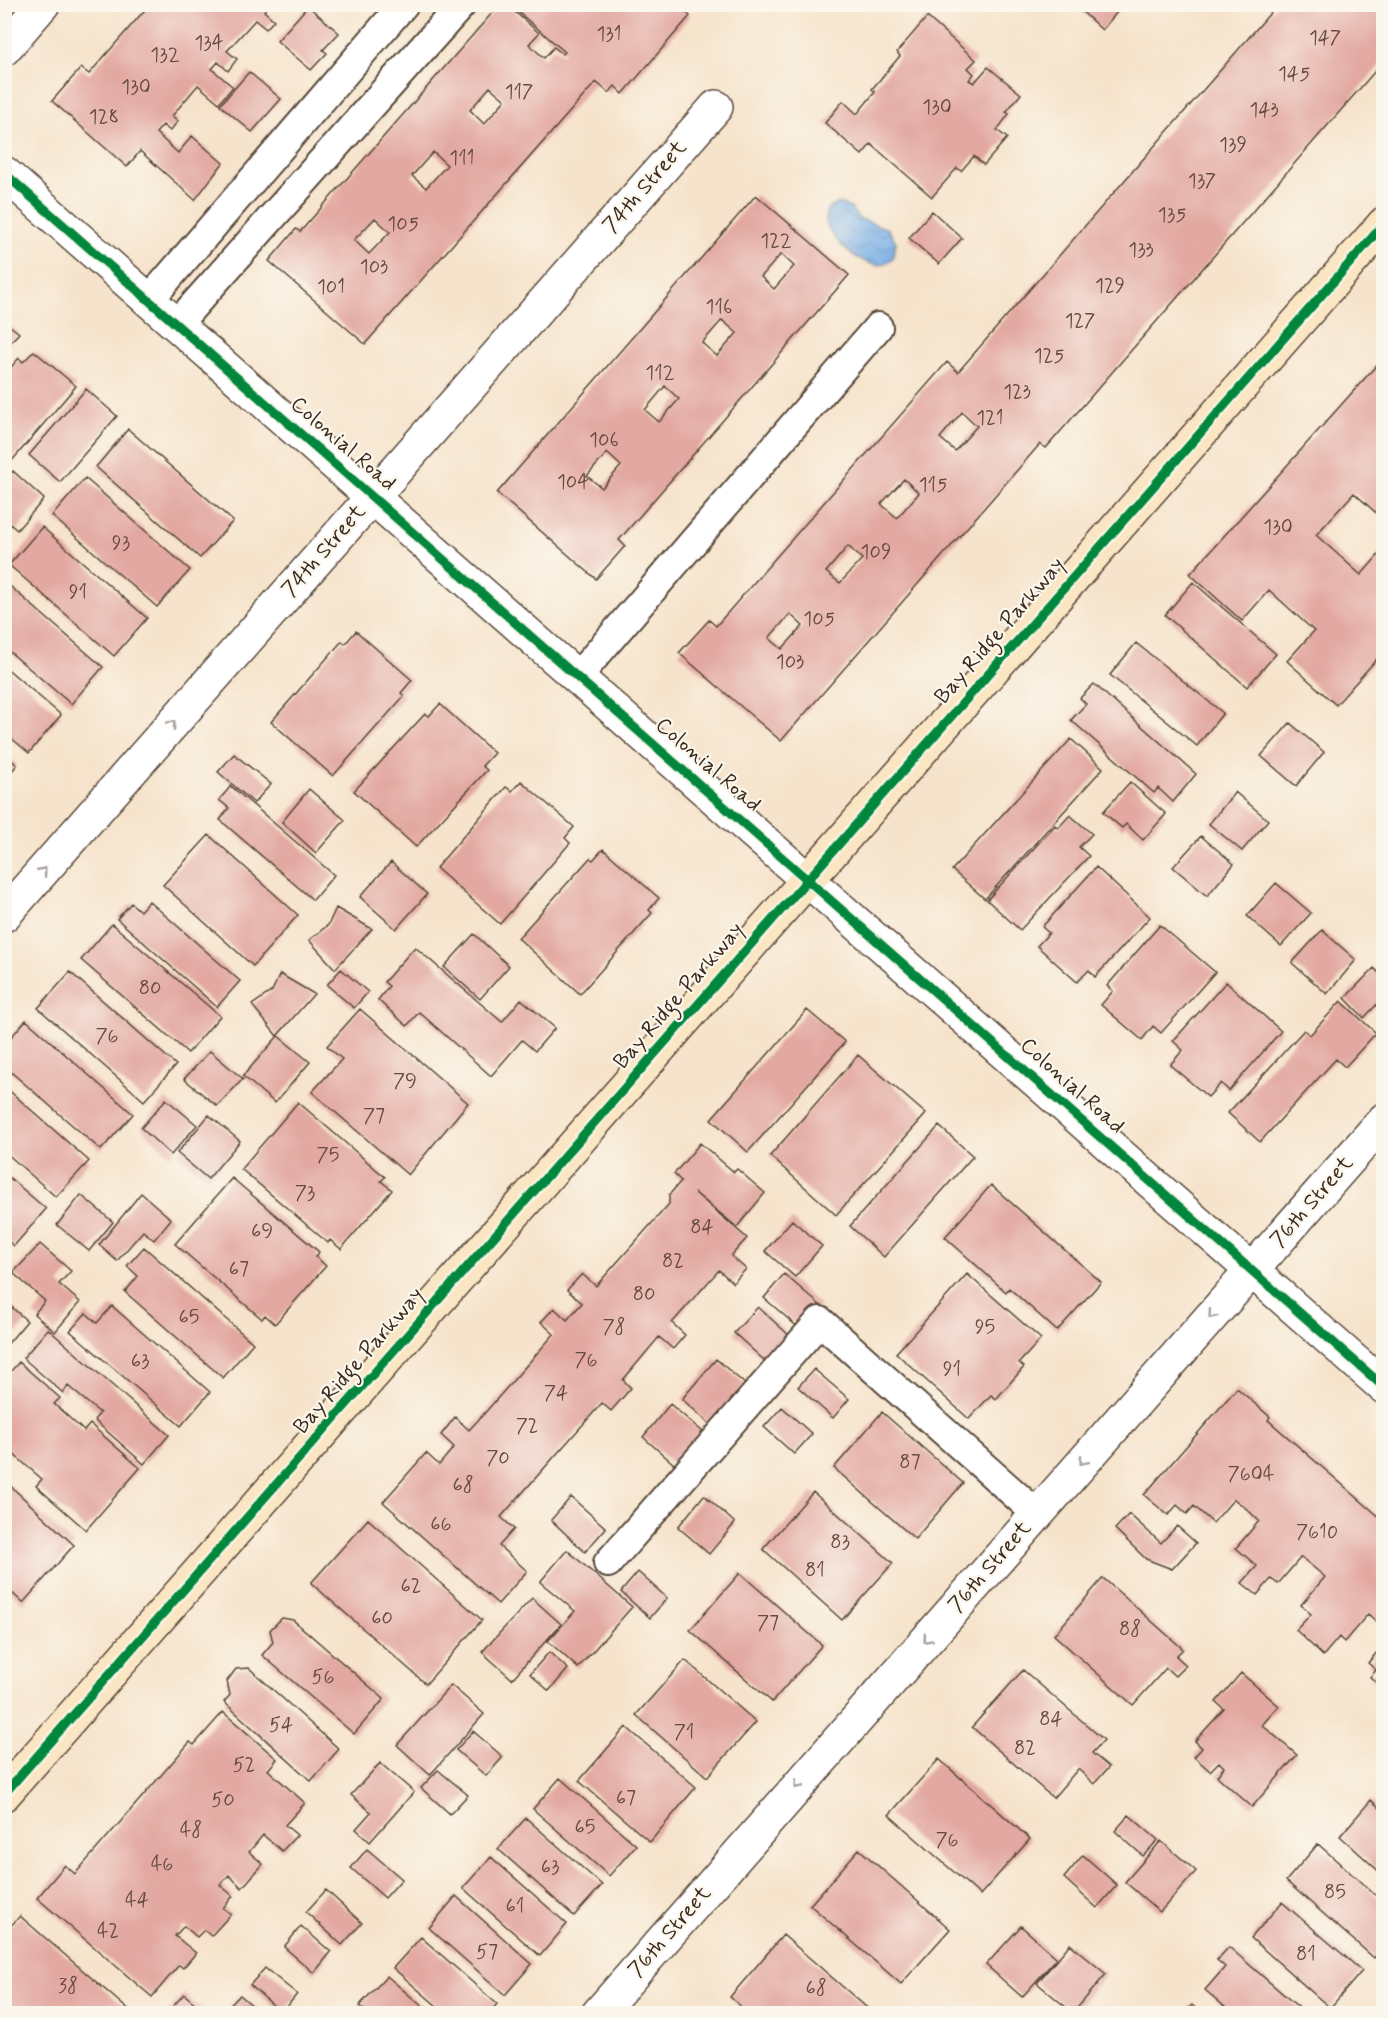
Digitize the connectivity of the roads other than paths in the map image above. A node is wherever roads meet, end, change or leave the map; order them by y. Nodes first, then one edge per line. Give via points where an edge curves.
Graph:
1 (43, 4) edge
2 (404, 4) edge
3 (462, 4) edge
4 (4, 49) edge
5 (716, 107) dead end
6 (4, 172) edge
7 (1383, 224) edge
8 (150, 299) junction
9 (177, 324) junction
10 (878, 327) dead end
11 (372, 496) junction
12 (578, 676) junction
13 (808, 879) junction
14 (4, 915) edge
15 (1383, 1120) edge
16 (1251, 1271) junction
17 (1383, 1387) edge
18 (1036, 1514) junction
19 (608, 1563) dead end
20 (4, 1794) edge
21 (598, 2013) edge

1 - 4 street
2 - 8 lane
3 - 9 lane
5 - 11 street, 74th Street
6 - 8 street, Colonial Road
7 - 13 street, Bay Ridge Parkway
8 - 9 street, Colonial Road
9 - 11 street, Colonial Road
10 - 12 lane
11 - 12 street, Colonial Road
14 -> 11 street, 74th Street
12 - 13 street, Colonial Road
13 - 16 street, Colonial Road
13 - 20 street, Bay Ridge Parkway
15 - 16 street, 76th Street
16 - 17 street, Colonial Road
16 -> 18 street, 76th Street
18 - 19 lane via 820,1321
18 -> 21 street, 76th Street

